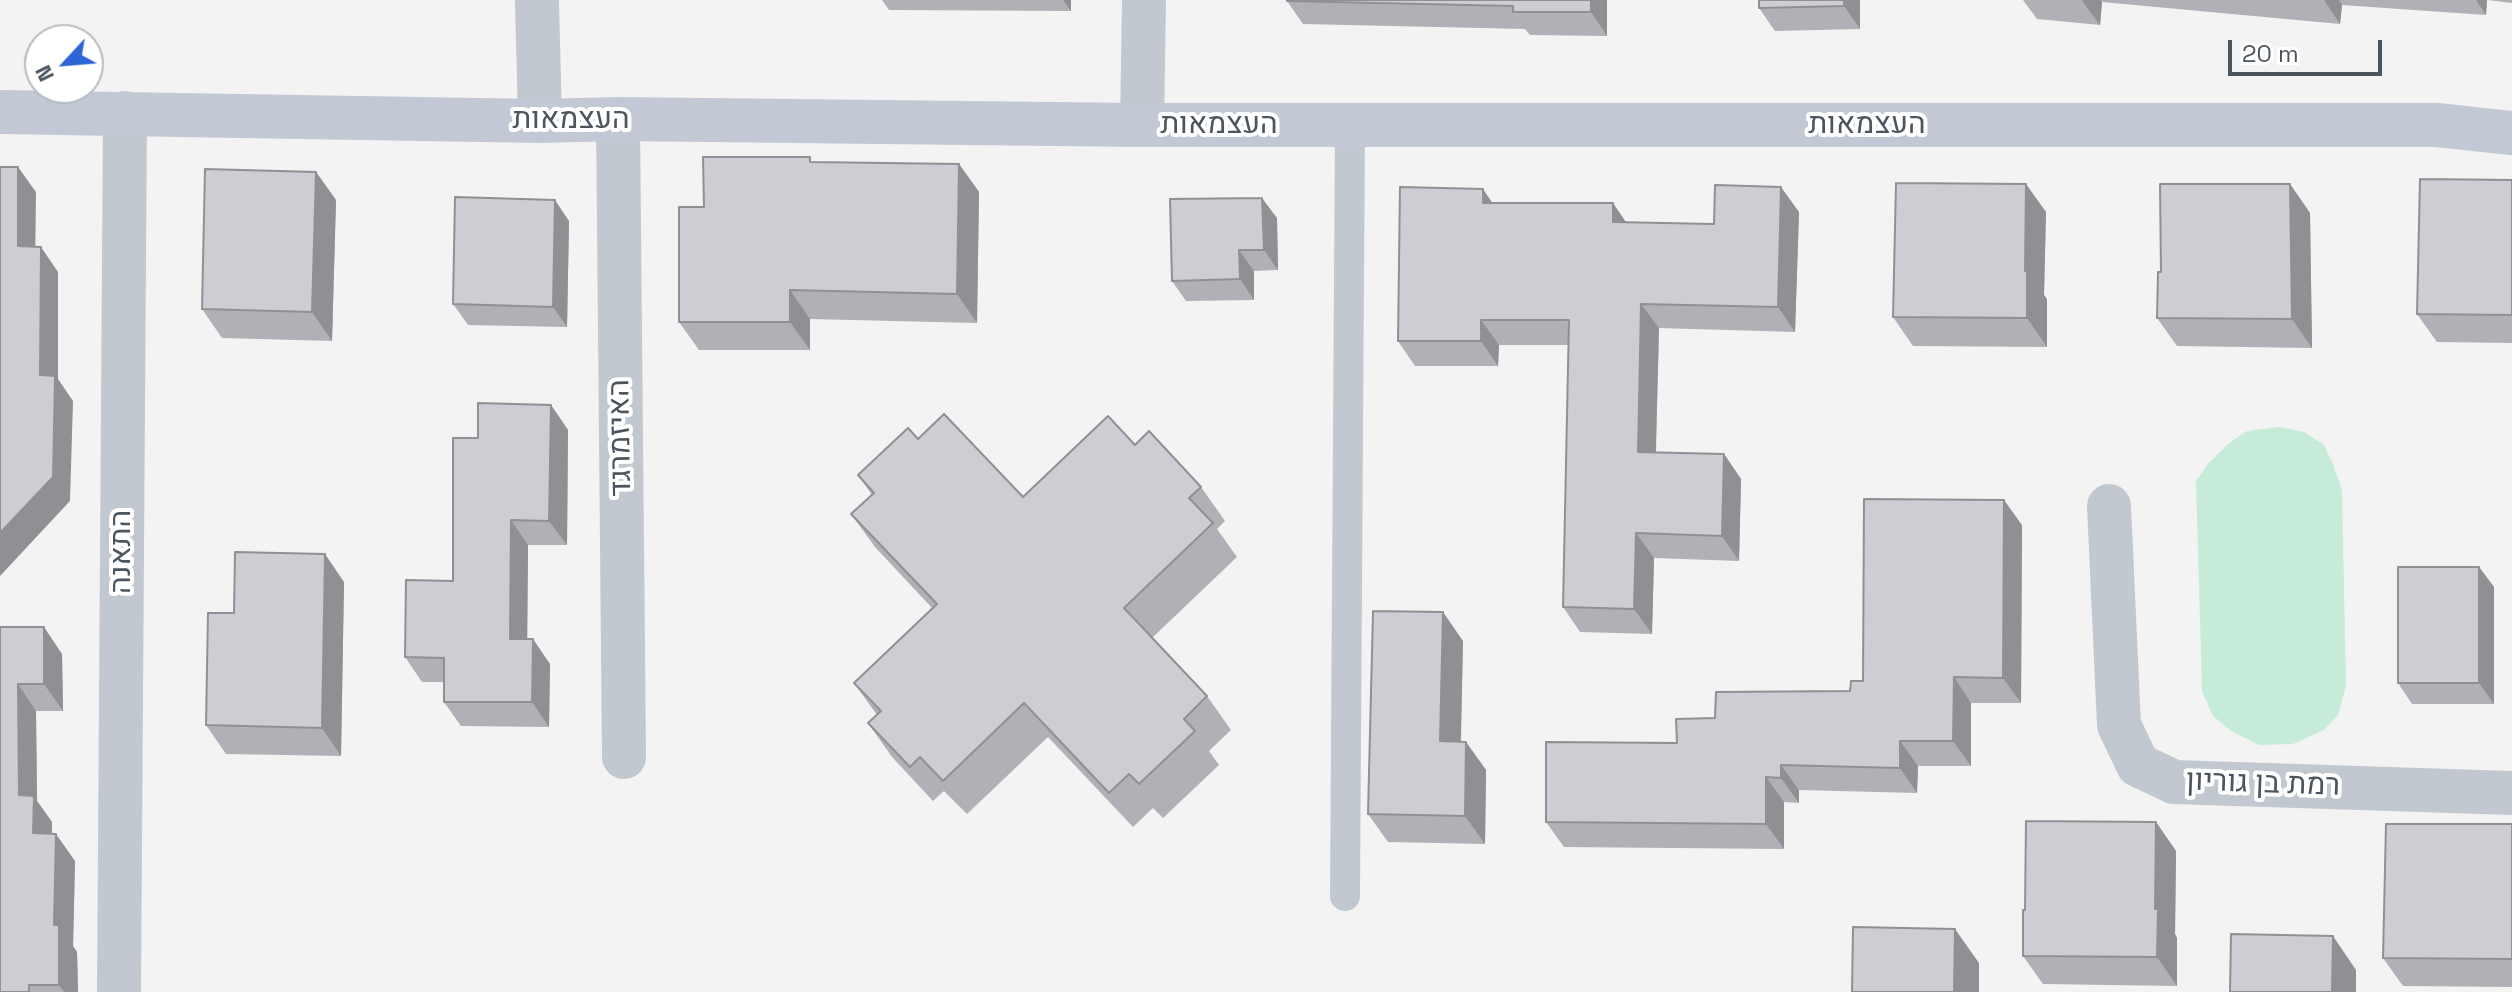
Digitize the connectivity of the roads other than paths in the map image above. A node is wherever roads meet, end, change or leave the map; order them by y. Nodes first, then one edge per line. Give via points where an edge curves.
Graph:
1 (537, 0) edge
2 (1144, 0) edge
3 (0, 112) edge
4 (125, 113) junction
5 (2512, 117) edge
6 (618, 119) junction
7 (540, 121) junction
8 (1142, 125) junction
9 (1350, 125) junction
10 (2437, 125) junction
11 (2512, 133) edge
12 (2109, 506) dead end
13 (624, 757) dead end
14 (2512, 793) edge
15 (1345, 896) dead end
16 (119, 992) edge

1 - 7 street
2 - 8 street
3 - 4 street, העצמאות
4 - 7 street, העצמאות
4 - 16 street, התאנה
5 - 10 street, העצמאות
6 - 7 street, העצמאות
6 - 8 street, העצמאות
6 - 13 street, האיזמרגד
8 - 9 street, העצמאות
9 - 10 street, העצמאות
9 - 15 lane
10 - 11 street, העצמאות
12 - 14 street, רמת בן גוריון via 2119,725 2138,765 2174,782

